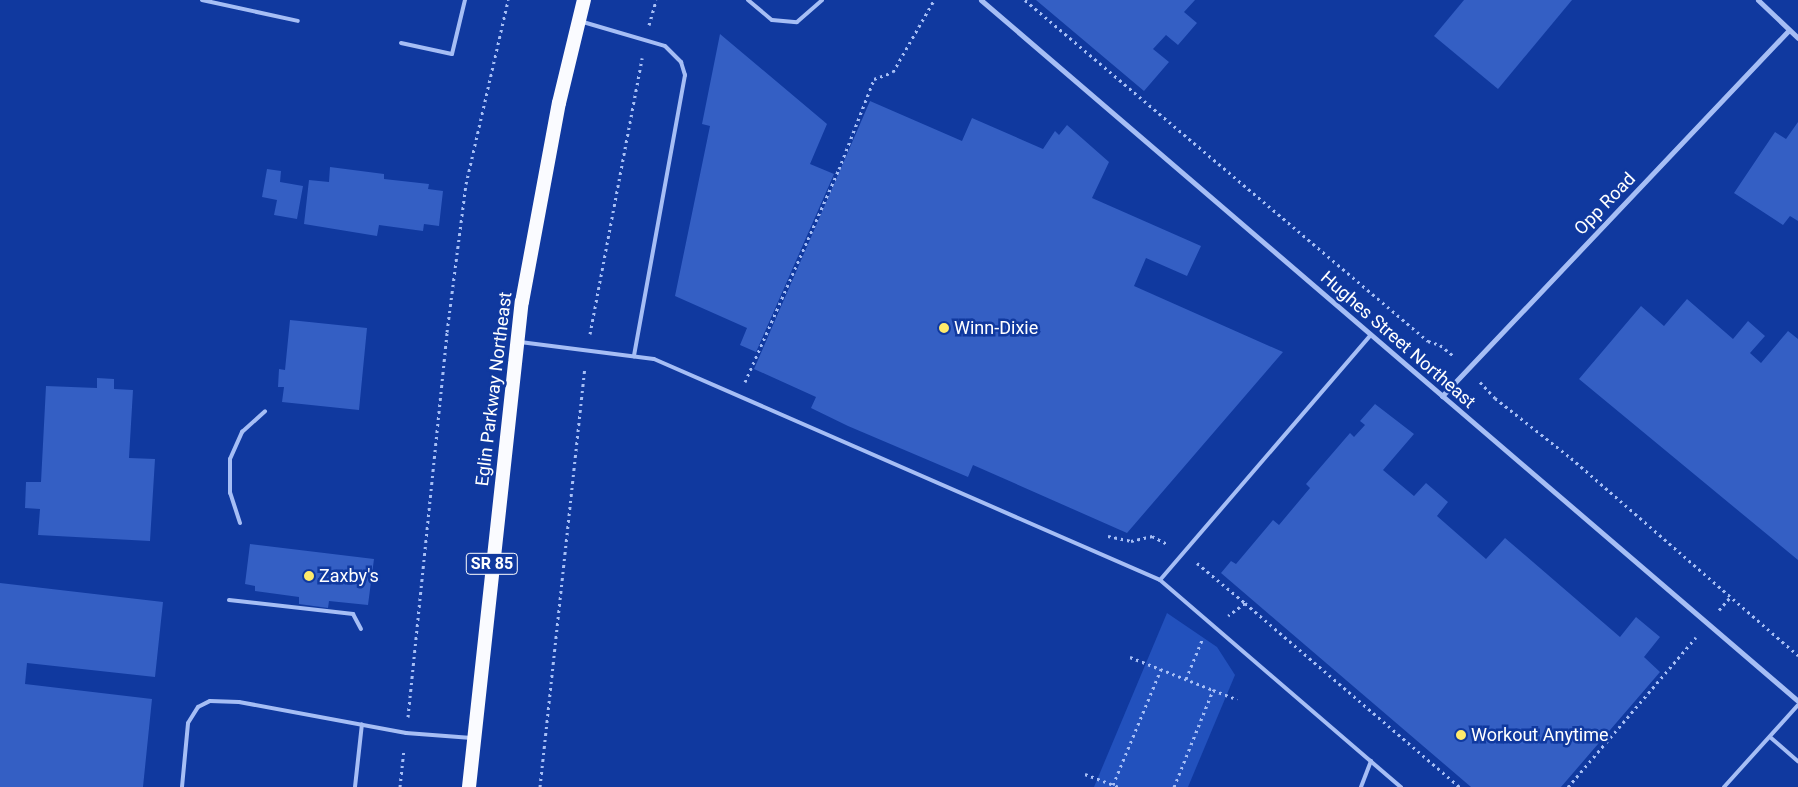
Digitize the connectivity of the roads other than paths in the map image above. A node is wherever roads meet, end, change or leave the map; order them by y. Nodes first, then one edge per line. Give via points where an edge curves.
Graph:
1 (202, 0) edge
2 (465, 0) edge
3 (584, 0) edge
4 (748, 0) edge
5 (822, 0) edge
6 (980, 0) edge
7 (1758, 0) edge
8 (298, 21) dead end
9 (578, 21) junction
10 (1789, 30) junction
11 (1798, 38) edge
12 (401, 43) dead end
13 (1371, 335) junction
14 (518, 342) junction
15 (634, 356) junction
16 (1442, 396) junction
17 (265, 411) dead end
18 (240, 523) dead end
19 (1160, 580) junction
20 (229, 600) dead end
21 (361, 629) dead end
22 (1798, 701) edge
23 (1798, 705) edge
24 (362, 724) junction
25 (1770, 737) junction
26 (474, 738) junction
27 (1371, 761) junction
28 (1798, 761) edge
29 (182, 787) edge
30 (355, 787) edge
31 (469, 787) edge
32 (1361, 787) edge
33 (1401, 787) edge
34 (1724, 787) edge

1 - 8 lane
2 - 12 lane via 452,54
3 - 9 highway, Eglin Parkway Northeast / SR 85
4 - 5 lane via 772,20 780,22 798,22
6 - 13 street, Hughes Street Northeast
7 - 10 street
9 - 14 highway, Eglin Parkway Northeast / SR 85 via 537,213
9 - 15 lane via 665,46 681,62 685,75
10 - 11 street
10 - 16 street, Opp Road
13 - 16 street, Hughes Street Northeast
13 - 19 lane
14 - 15 lane
14 - 26 highway, Eglin Parkway Northeast / SR 85
15 - 19 lane via 654,359
16 - 22 street, Hughes Street Northeast
17 - 18 lane via 242,432 230,459 230,493
19 - 27 lane
20 - 21 lane via 353,614
23 - 25 lane
24 - 26 lane via 406,733
24 - 29 lane via 239,702 210,701 198,707 188,723
24 - 30 lane
25 - 28 lane
25 - 34 lane
26 - 31 highway, Eglin Parkway Northeast / SR 85
27 - 32 lane
27 - 33 lane

